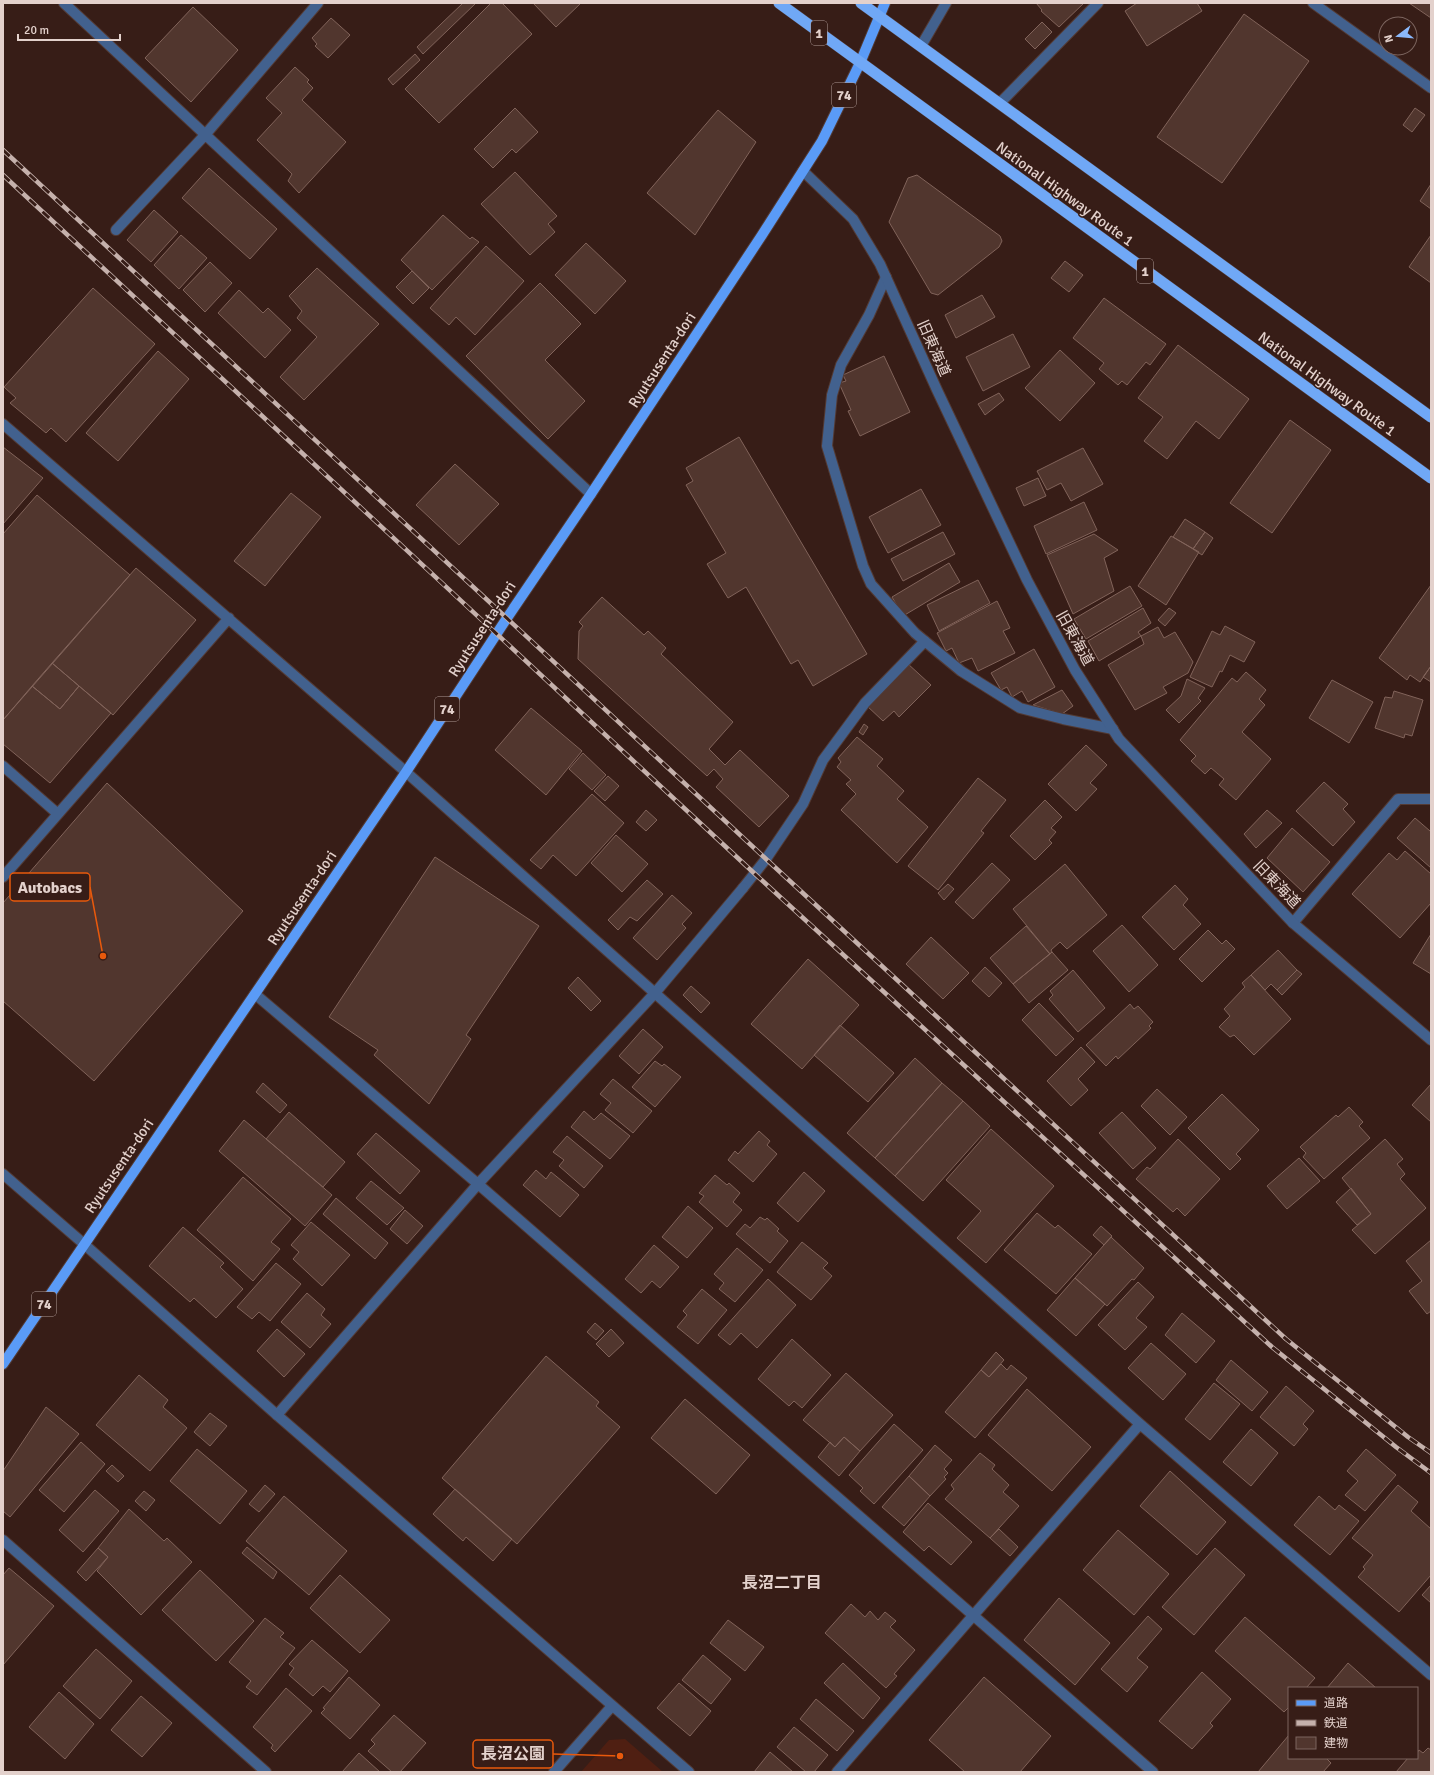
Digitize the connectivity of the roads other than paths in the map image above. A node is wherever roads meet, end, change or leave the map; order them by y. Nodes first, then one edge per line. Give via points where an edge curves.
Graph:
1 (64, 3) edge
2 (318, 3) edge
3 (779, 3) edge
4 (861, 3) edge
5 (881, 3) edge
6 (885, 3) edge
7 (946, 3) edge
8 (1098, 3) edge
9 (1313, 3) edge
10 (880, 17) junction
11 (921, 46) junction
12 (860, 63) junction
13 (1431, 88) edge
14 (1000, 103) junction
15 (205, 135) junction
16 (803, 171) junction
17 (116, 230) dead end
18 (886, 277) junction
19 (1431, 417) edge
20 (3, 424) edge
21 (1431, 478) edge
22 (591, 494) junction
23 (229, 618) junction
24 (925, 641) junction
25 (1113, 729) junction
26 (3, 766) edge
27 (406, 772) junction
28 (1431, 799) edge
29 (58, 814) junction
30 (3, 877) edge
31 (1293, 922) junction
32 (655, 993) junction
33 (255, 994) junction
34 (1431, 1040) edge
35 (3, 1174) edge
36 (478, 1184) junction
37 (84, 1244) junction
38 (3, 1364) edge
39 (277, 1415) junction
40 (1140, 1424) junction
41 (3, 1540) edge
42 (974, 1615) junction
43 (1431, 1676) edge
44 (612, 1706) junction
45 (266, 1772) edge
46 (554, 1772) edge
47 (689, 1772) edge
48 (837, 1772) edge
49 (1153, 1772) edge

1 - 15 street
2 - 15 street
3 - 12 highway, National Highway Route 1 / 1
4 - 10 highway
5 - 10 street
6 - 10 main road, 74
7 - 11 street
8 - 14 street
9 - 13 street
10 - 11 highway
10 - 12 main road, Ryutsusenta-dori / 74
11 - 14 highway
12 - 16 main road, Ryutsusenta-dori / 74 via 822,141
12 - 21 highway, National Highway Route 1 / 1
14 - 19 highway
15 - 17 street
15 - 22 street
16 - 18 street, 旧東海道 via 853,219
16 - 22 main road, Ryutsusenta-dori / 74
18 - 24 street via 869,315 841,365 832,395 826,446 863,566 871,584
18 - 25 street, 旧東海道 via 936,390 1027,580 1075,670
20 - 23 street
22 - 27 main road, Ryutsusenta-dori / 74
23 - 27 street
23 - 29 street
24 - 25 street via 961,671 1020,708
24 - 32 street via 865,703 823,760 803,804 766,860
25 - 31 street, 旧東海道 via 1125,745
26 - 29 street
27 - 32 street
27 - 33 main road, Ryutsusenta-dori / 74
28 - 31 street via 1398,799
29 - 30 street
31 - 34 street, 旧東海道
32 - 36 street
32 - 40 street
33 - 36 street
33 - 37 main road, Ryutsusenta-dori / 74
35 - 37 street
36 - 39 street
36 - 42 street
37 - 38 main road, 74
37 - 39 street
39 - 44 street
40 - 42 street
40 - 43 street
41 - 45 street
42 - 48 street
42 - 49 street
44 - 46 street
44 - 47 street

